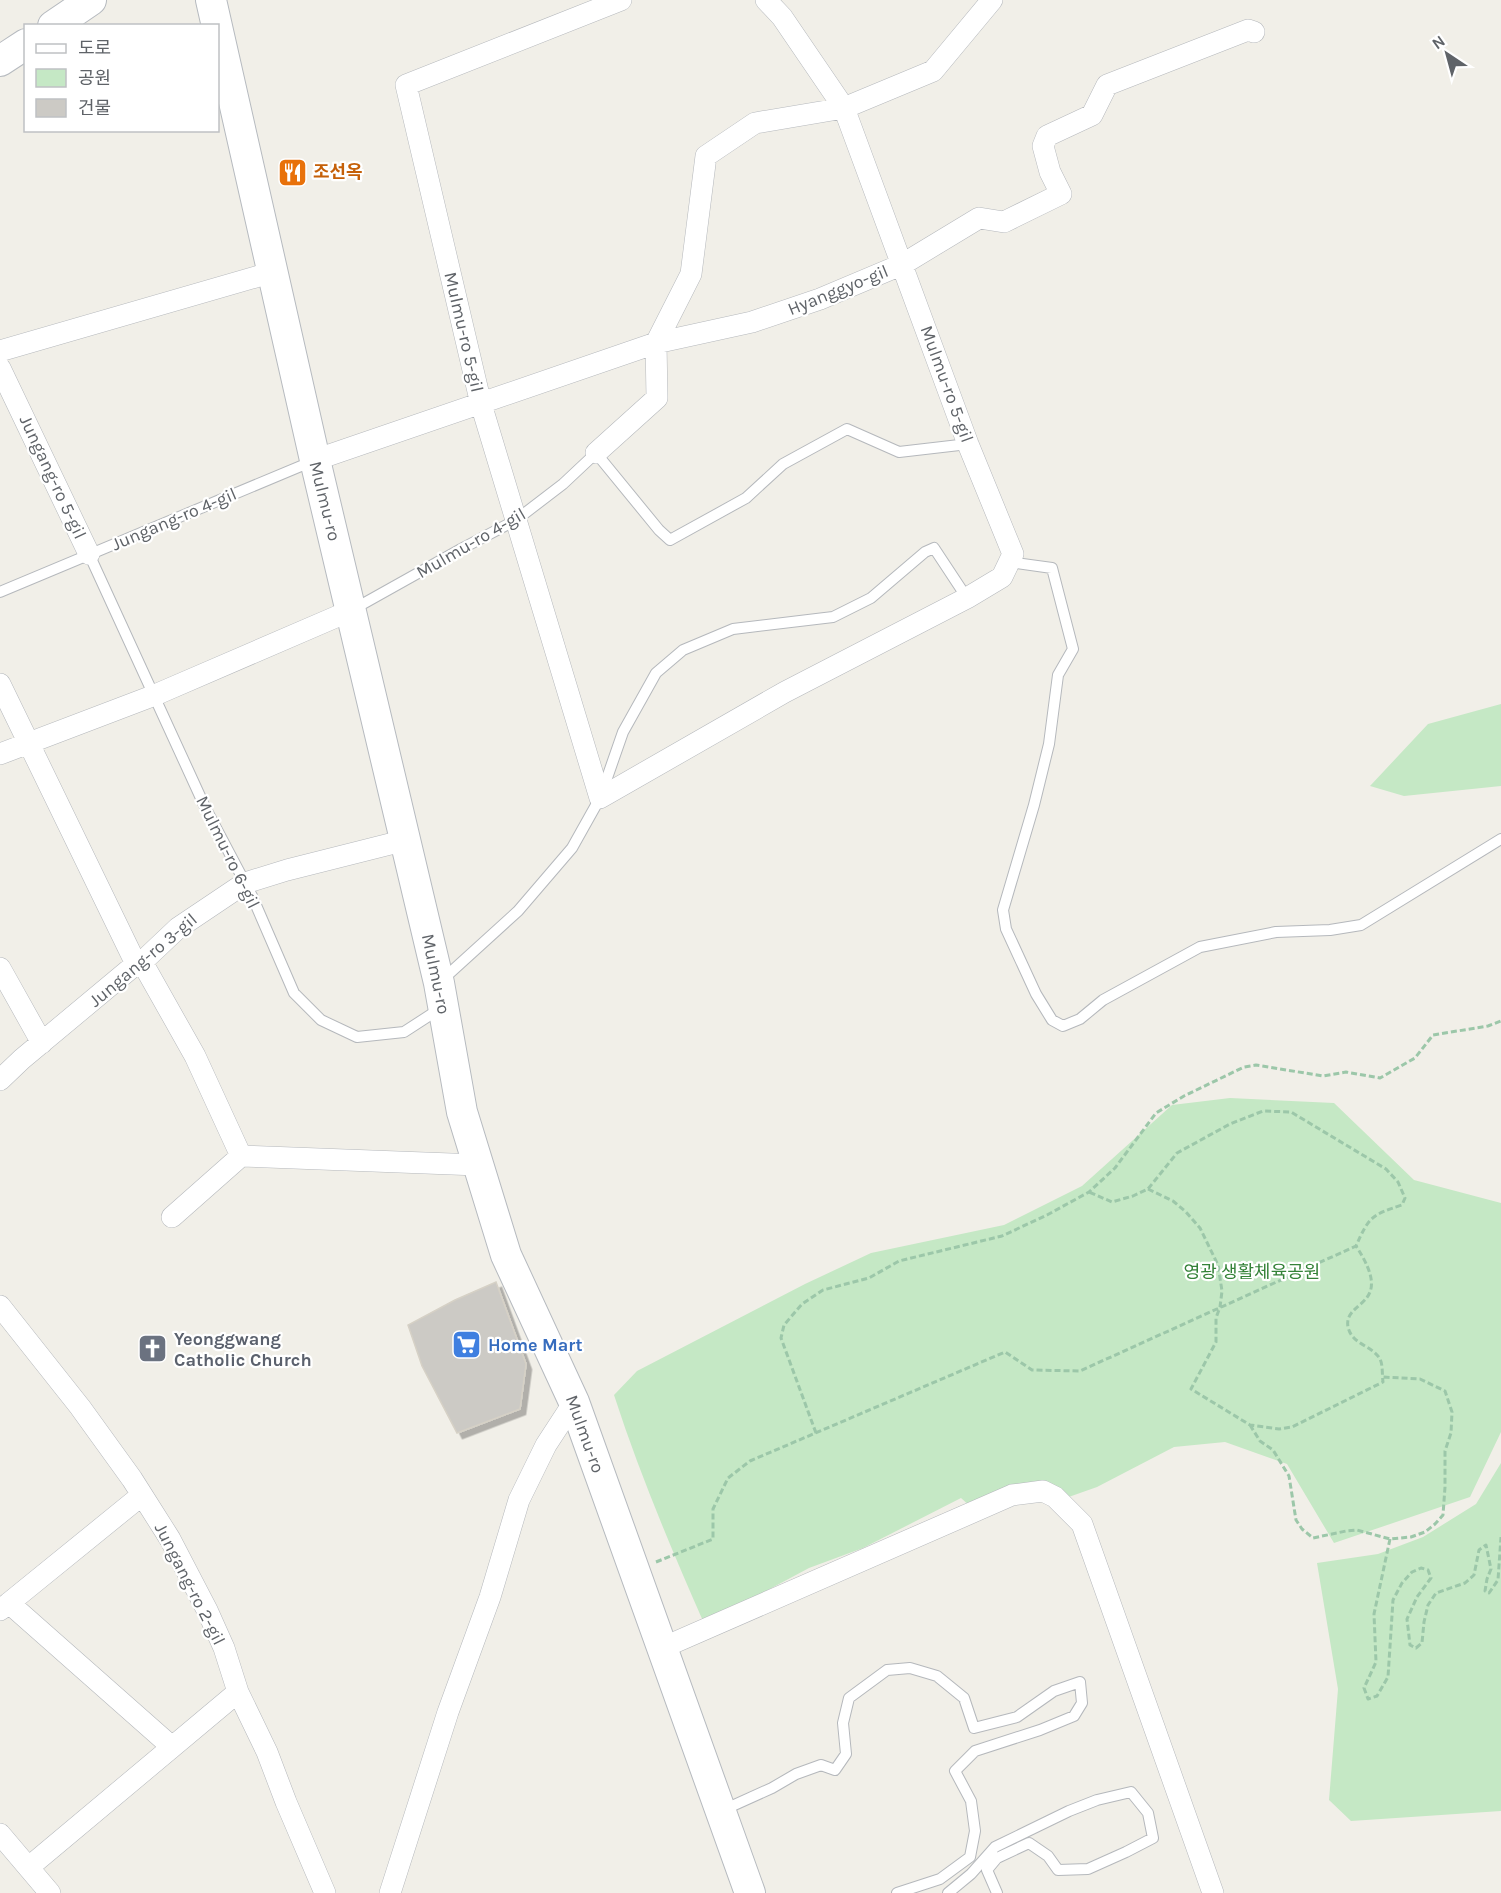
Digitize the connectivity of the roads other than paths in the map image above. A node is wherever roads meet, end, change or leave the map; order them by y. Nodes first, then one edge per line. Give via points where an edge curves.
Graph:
1 (91, 0) edge
2 (211, 0) edge
3 (621, 0) edge
4 (766, 0) edge
5 (993, 0) edge
6 (56, 24) edge
7 (216, 24) edge
8 (1254, 32) dead end
9 (219, 35) edge
10 (24, 45) edge
11 (0, 61) edge
12 (844, 108) junction
13 (903, 264) junction
14 (273, 272) junction
15 (656, 342) junction
16 (0, 351) edge
17 (0, 368) edge
18 (481, 404) junction
19 (968, 444) junction
20 (596, 453) junction
21 (315, 460) junction
22 (516, 520) junction
23 (89, 555) junction
24 (1009, 562) junction
25 (0, 592) edge
26 (967, 598) junction
27 (352, 610) junction
28 (0, 684) edge
29 (155, 695) junction
30 (29, 743) junction
31 (0, 754) edge
32 (600, 798) junction
33 (1501, 839) edge
34 (406, 840) junction
35 (245, 883) junction
36 (139, 963) junction
37 (0, 968) edge
38 (441, 995) junction
39 (42, 1043) junction
40 (0, 1080) edge
41 (241, 1156) junction
42 (478, 1165) junction
43 (172, 1217) dead end
44 (0, 1306) edge
45 (574, 1402) junction
46 (142, 1495) junction
47 (4, 1606) edge
48 (662, 1648) junction
49 (238, 1692) junction
50 (172, 1747) junction
51 (721, 1811) junction
52 (0, 1834) edge
53 (29, 1867) junction
54 (50, 1893) edge
55 (325, 1893) edge
56 (390, 1893) edge
57 (750, 1893) edge
58 (897, 1893) edge
59 (948, 1893) edge
60 (997, 1893) edge
61 (1213, 1893) edge

1 - 6 main road
2 - 7 main road, Mulmu-ro
3 - 18 street, Mulmu-ro 5-gil via 406,85
4 - 12 street, Mulmu-ro 5-gil via 782,17
5 - 12 street via 933,71
8 - 13 street, Hyanggyo-gil via 1248,30 1107,85 1092,115 1047,136 1042,146 1061,194 1004,222 979,218
9 - 14 main road, Mulmu-ro
10 - 11 main road
12 - 13 street, Mulmu-ro 5-gil
12 - 15 street via 755,123 706,156 691,273
13 - 15 street, Hyanggyo-gil via 752,322
13 - 19 street, Mulmu-ro 5-gil
14 - 16 street
14 - 21 main road, Mulmu-ro
15 - 18 street, Hyanggyo-gil
15 - 20 street via 657,398
17 - 23 street, Jungang-ro 5-gil
18 - 21 street, Hyanggyo-gil
18 - 22 street, Mulmu-ro 5-gil
19 - 20 lane via 898,452 847,429 783,464 746,498 670,540
19 - 24 street, Mulmu-ro 5-gil via 1013,554
20 - 22 lane, Mulmu-ro 4-gil
21 - 23 lane, Jungang-ro 4-gil
21 - 27 main road, Mulmu-ro
22 - 27 lane, Mulmu-ro 4-gil
22 - 32 street, Mulmu-ro 5-gil
23 - 25 lane, Jungang-ro 4-gil
23 - 29 lane, Mulmu-ro 6-gil
24 - 26 street via 1002,577
24 - 33 lane via 1052,568 1072,649 1058,675 1049,744 1003,910 1006,929 1052,1020 1063,1026 1080,1018 1103,1000 1200,947 1276,932 1360,925
26 - 32 street via 785,692
26 - 32 lane via 934,548 871,598 833,617 734,629 683,650 656,673 623,732
27 - 29 street
27 - 34 main road, Mulmu-ro
28 - 30 street
29 - 30 street
29 - 35 lane, Mulmu-ro 6-gil via 205,807
30 - 31 street
30 - 36 street
32 - 38 lane via 572,848
34 - 35 street, Jungang-ro 3-gil
34 - 38 main road, Mulmu-ro
35 - 36 street, Jungang-ro 3-gil via 178,927
35 - 38 lane, Mulmu-ro 6-gil via 294,993 321,1020 357,1037 404,1032
36 - 39 street, Jungang-ro 3-gil
36 - 41 street via 195,1056
37 - 39 street
38 - 42 main road, Mulmu-ro via 462,1112
39 - 40 street, Jungang-ro 3-gil
41 - 42 street
41 - 43 street
42 - 45 main road, Mulmu-ro via 506,1255
44 - 46 street, Jungang-ro 2-gil via 80,1407
45 - 48 main road, Mulmu-ro
45 - 56 street via 519,1500
46 - 47 street
46 - 49 street, Jungang-ro 2-gil via 207,1610
47 - 50 street
48 - 51 main road, Mulmu-ro
48 - 61 street via 1012,1495 1043,1491 1055,1497 1082,1524
49 - 50 street
49 - 55 street, Jungang-ro 2-gil
50 - 53 street
51 - 57 main road, Mulmu-ro
51 - 58 lane via 796,1774 821,1766 835,1770 846,1754 843,1723 849,1698 887,1670 910,1668 937,1676 964,1698 974,1728 1017,1717 1054,1691 1080,1682 1082,1703 1074,1716 975,1751 955,1771 971,1801 975,1830 970,1857 940,1879
52 - 53 street
53 - 54 street
59 - 60 lane via 995,1847 1069,1811 1131,1792 1148,1813 1153,1838 1088,1869 1058,1870 1048,1856 1029,1843 997,1858 987,1870

